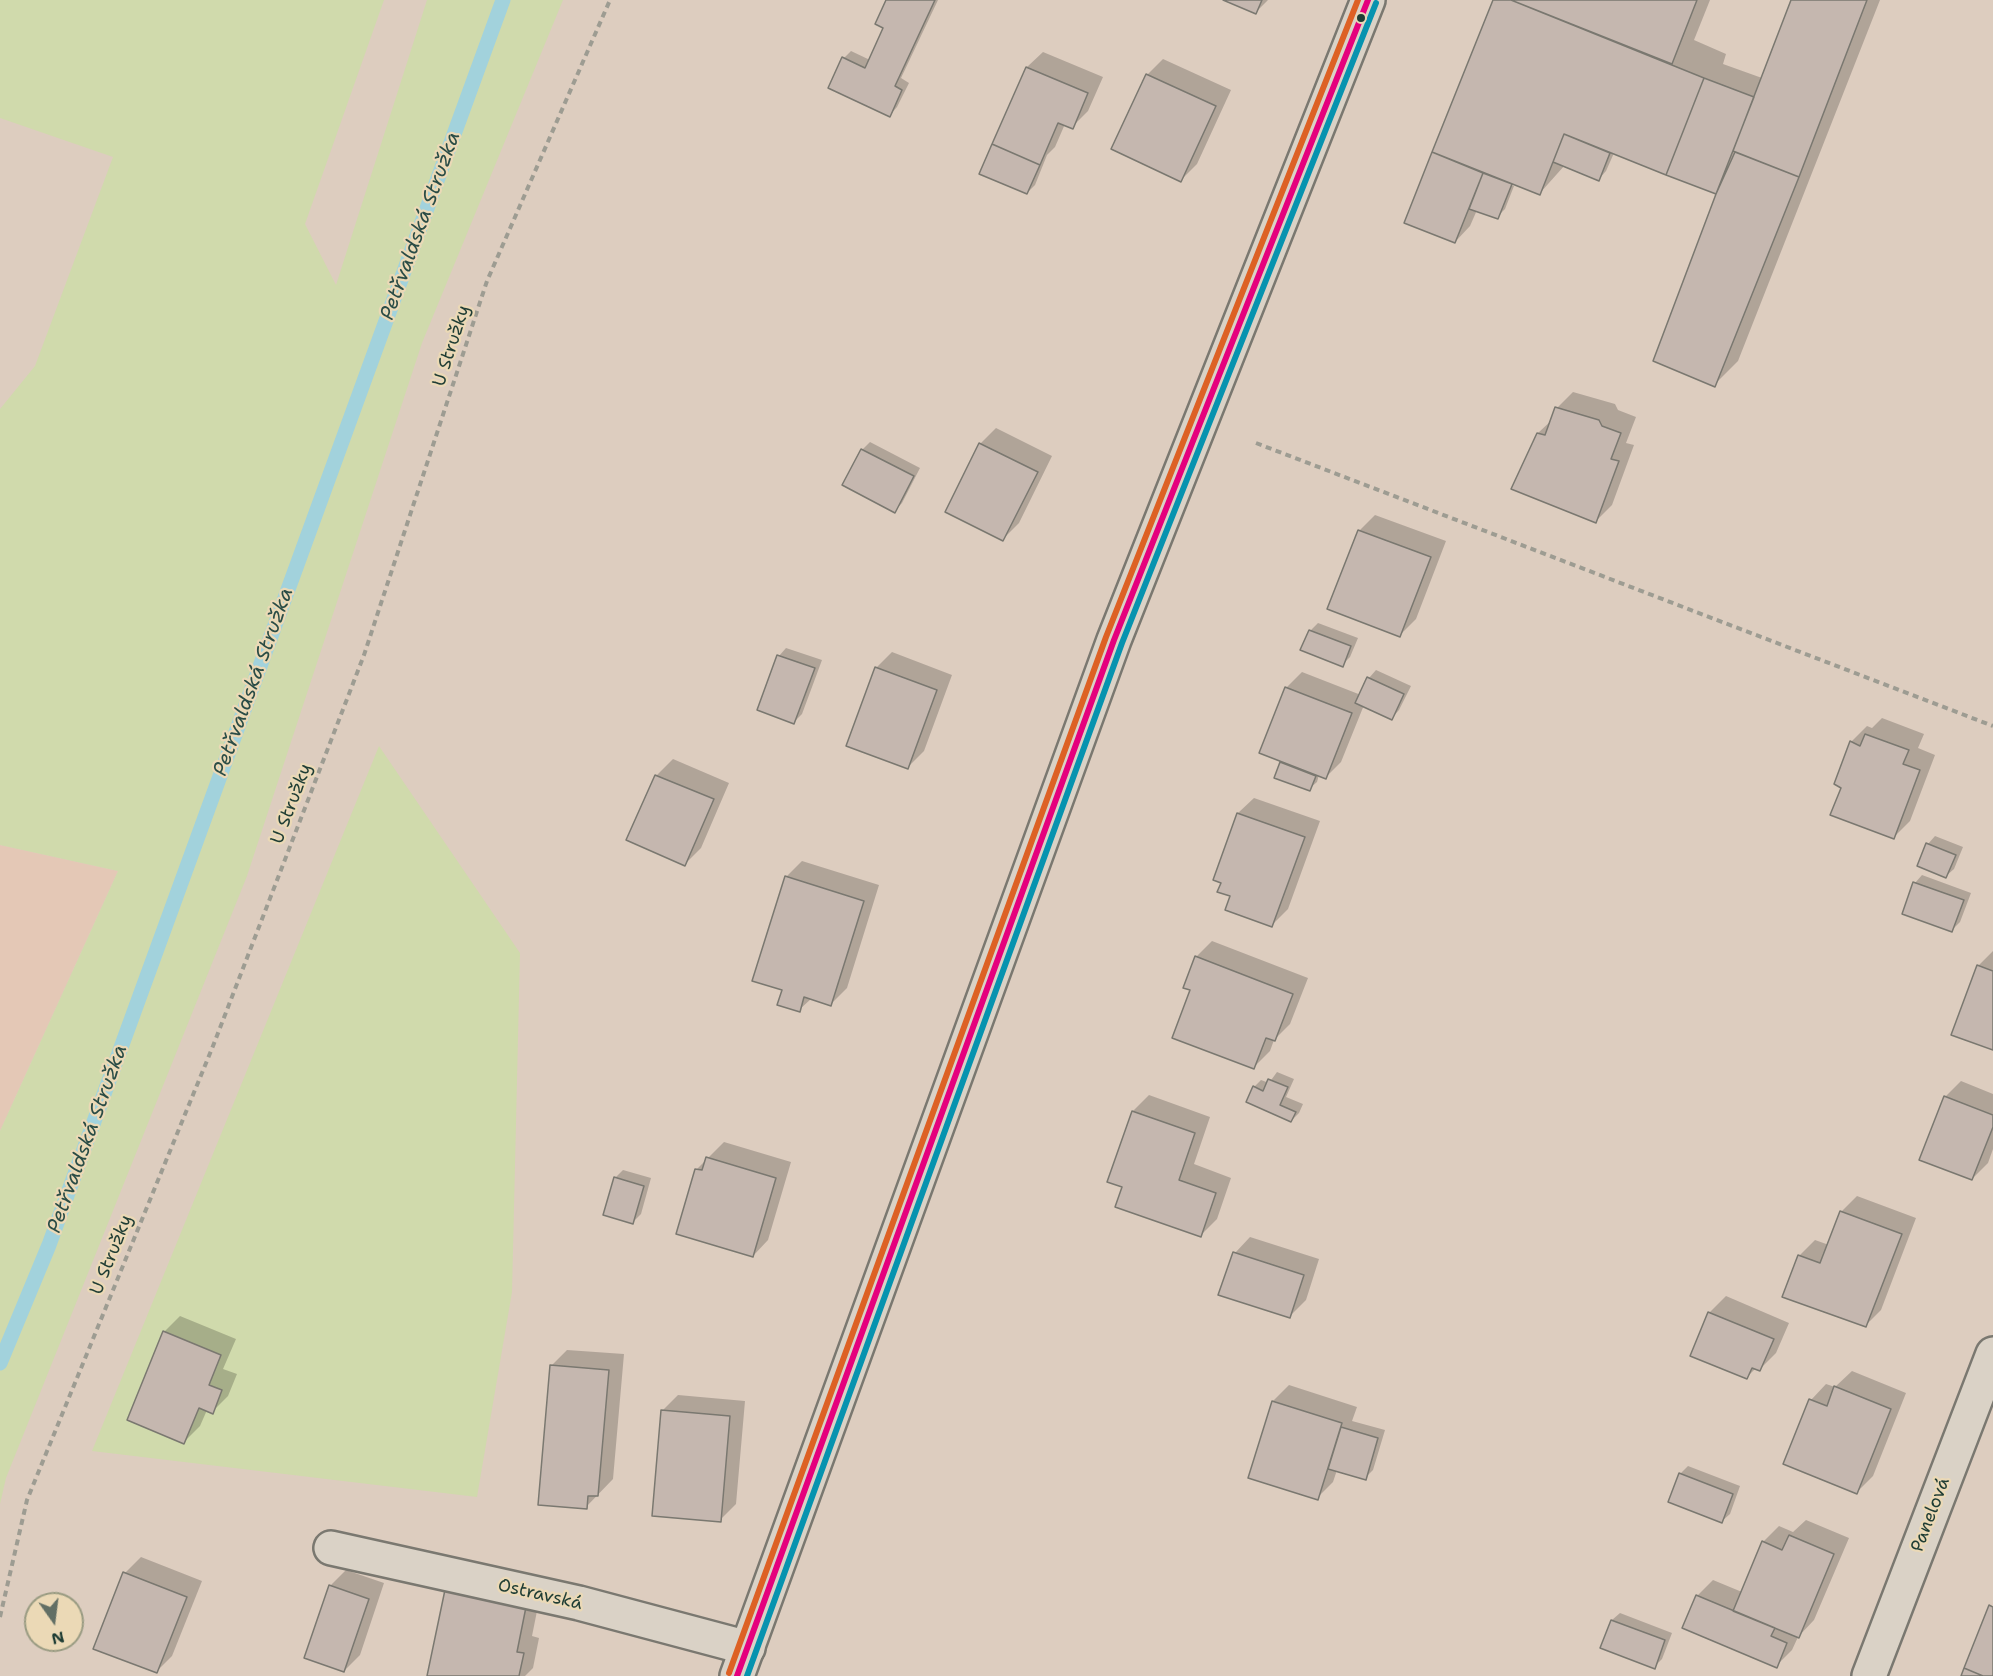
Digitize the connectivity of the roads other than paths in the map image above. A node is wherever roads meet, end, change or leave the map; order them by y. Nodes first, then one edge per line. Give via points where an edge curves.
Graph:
1 (1368, 0) edge
2 (1993, 1354) edge
3 (331, 1548) dead end
4 (742, 1662) edge
5 (1869, 1676) edge

1 - 4 main road, Ostravská via 1114,640
2 - 5 main road, Panelová
3 - 4 main road, Ostravská via 579,1604

